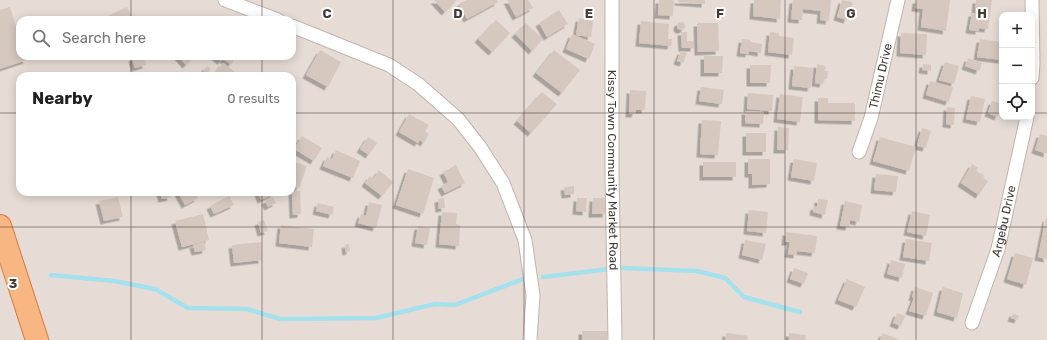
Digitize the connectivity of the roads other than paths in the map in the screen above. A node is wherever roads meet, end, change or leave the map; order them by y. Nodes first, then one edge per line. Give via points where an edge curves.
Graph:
1 (225, 0) edge
2 (612, 0) edge
3 (898, 0) edge
4 (1032, 0) edge
5 (267, 16) edge
6 (296, 28) edge
7 (1033, 48) edge
8 (1026, 120) edge
9 (859, 152) dead end
10 (0, 226) edge
11 (0, 274) edge
12 (972, 323) dead end
13 (22, 340) edge
14 (37, 340) edge
15 (530, 340) edge
16 (615, 340) edge

1 - 5 street
2 - 16 street, Kissy Town Community Market Road
3 - 9 street, Thimu Drive via 872,118
4 - 7 street
6 - 15 street via 389,66 418,84 458,119 480,147 503,183 525,240 533,295
8 - 12 street, Argebu Drive via 998,249
10 - 14 highway
11 - 13 highway

